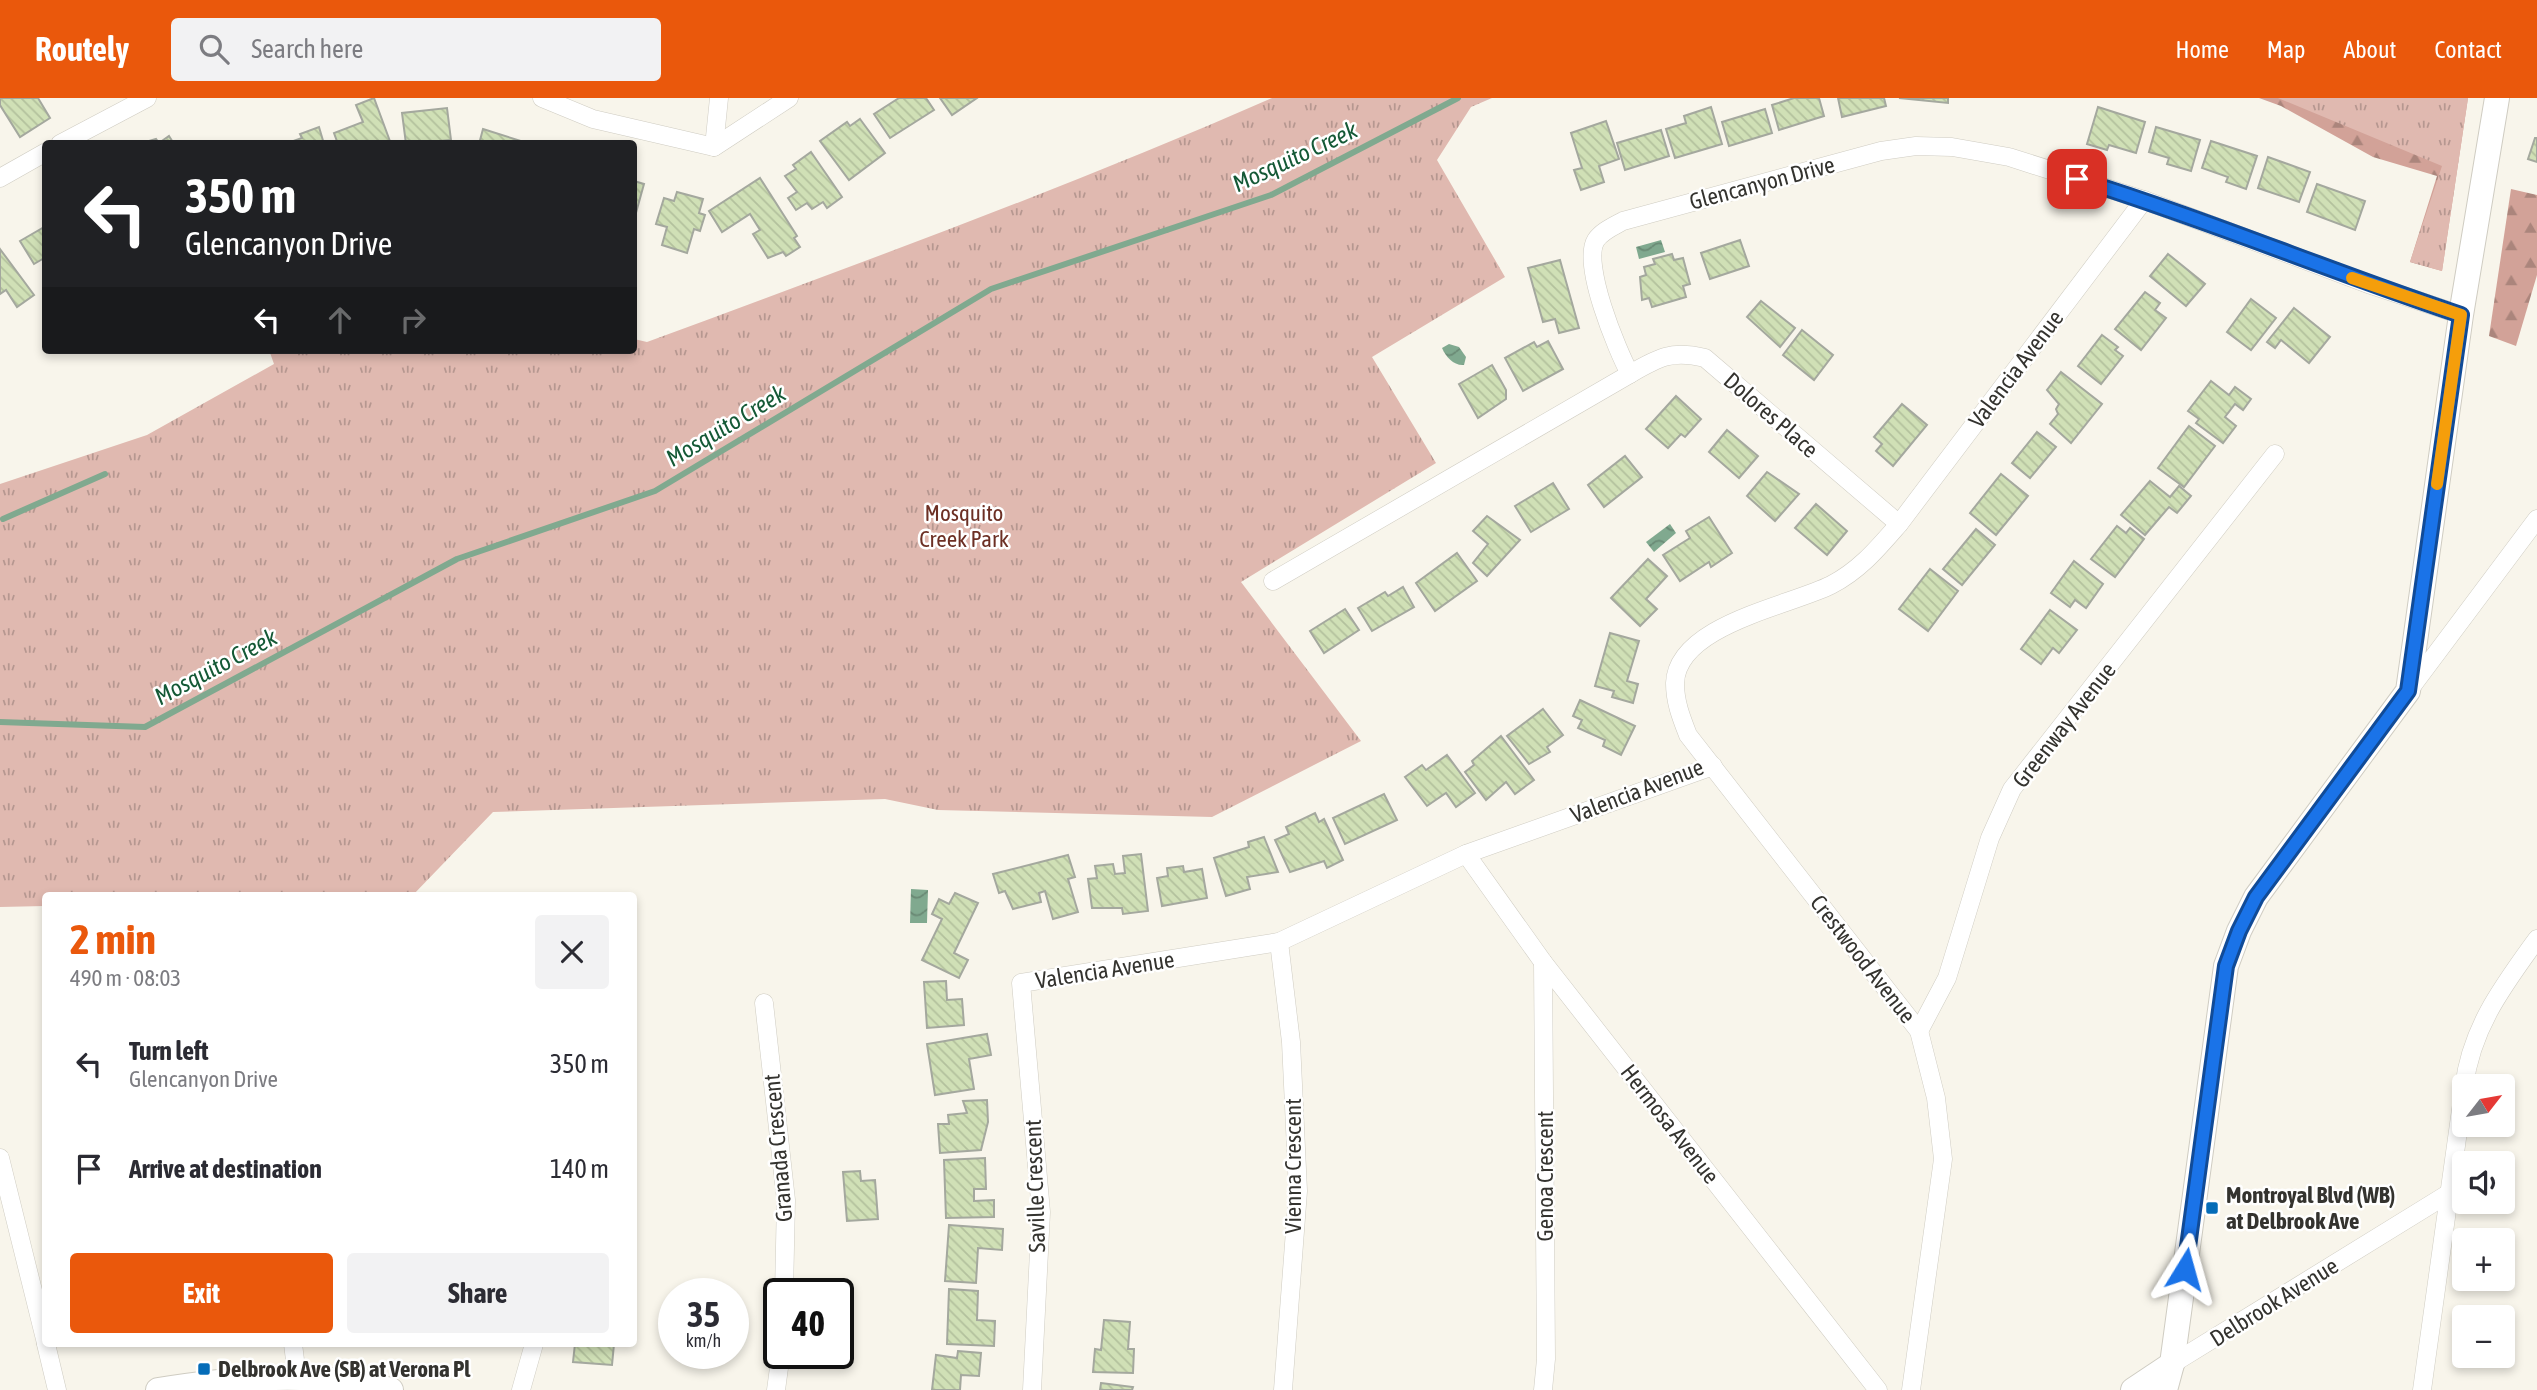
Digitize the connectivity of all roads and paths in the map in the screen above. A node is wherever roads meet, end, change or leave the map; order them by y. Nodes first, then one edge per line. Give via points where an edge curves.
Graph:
1 (147, 98) edge
2 (542, 98) edge
3 (719, 98) edge
4 (789, 98) edge
5 (2497, 98) edge
6 (68, 140) edge
7 (714, 147) junction
8 (42, 154) edge
9 (0, 178) edge
10 (2144, 200) junction
11 (2461, 315) junction
12 (1630, 374) junction
13 (2275, 454) dead end
14 (2537, 519) edge
15 (1899, 524) junction
16 (1273, 581) dead end
17 (2408, 691) junction
18 (1713, 766) junction
19 (1466, 855) junction
20 (2537, 939) edge
21 (1279, 942) junction
22 (1543, 962) junction
23 (1021, 983) joint
24 (764, 1003) dead end
25 (1919, 1031) junction
26 (2466, 1074) edge
27 (2458, 1138) edge
28 (0, 1158) edge
29 (2451, 1192) junction
30 (784, 1278) edge
31 (42, 1328) edge
32 (47, 1347) edge
33 (293, 1347) edge
34 (533, 1347) edge
35 (2172, 1364) junction
36 (778, 1369) edge
37 (298, 1376) junction
38 (57, 1390) edge
39 (158, 1390) edge
40 (391, 1390) edge
41 (521, 1390) edge
42 (776, 1390) edge
43 (1032, 1390) edge
44 (1283, 1390) edge
45 (1543, 1390) edge
46 (1878, 1390) edge
47 (1910, 1390) edge
48 (2133, 1390) edge
49 (2165, 1390) edge
50 (2422, 1390) edge

1 - 6 street
2 - 7 street via 593,119
3 - 7 street
4 - 7 street
5 - 11 street
8 - 9 street
10 - 11 street, Glencanyon Drive
10 - 12 street, Glencanyon Drive via 2009,158 1952,147 1916,146 1881,151 1623,221 1596,240 1591,258 1614,340
10 - 15 street, Valencia Avenue
11 - 17 street
12 - 15 street, Dolores Place via 1680,352 1705,358
12 - 16 street
13 - 25 street, Greenway Avenue via 2012,789 1990,838 1947,978
14 - 17 street
15 - 18 street, Valencia Avenue via 1866,562 1832,584 1698,640 1682,660 1675,680 1677,707 1688,735
17 - 35 street via 2256,897 2226,966
18 - 19 street, Valencia Avenue
18 - 25 street, Crestwood Avenue
19 - 21 street, Valencia Avenue
19 - 22 street, Hermosa Avenue
20 - 26 street via 2493,999 2468,1056
21 - 23 street, Valencia Avenue
21 - 44 street, Vienna Crescent via 1291,1042 1298,1191
22 - 45 street, Genoa Crescent
22 - 46 street, Hermosa Avenue
23 - 43 street, Saville Crescent via 1041,1212
24 - 30 street, Granada Crescent via 786,1200
25 - 47 street, Crestwood Avenue via 1937,1098 1943,1159
27 - 29 street
28 - 31 street
29 - 35 street, Delbrook Avenue
29 - 50 street
32 - 38 street
33 - 37 street
34 - 41 street
35 - 48 street, Delbrook Avenue
35 - 49 street
36 - 42 street
37 - 39 street
37 - 40 street via 349,1380

